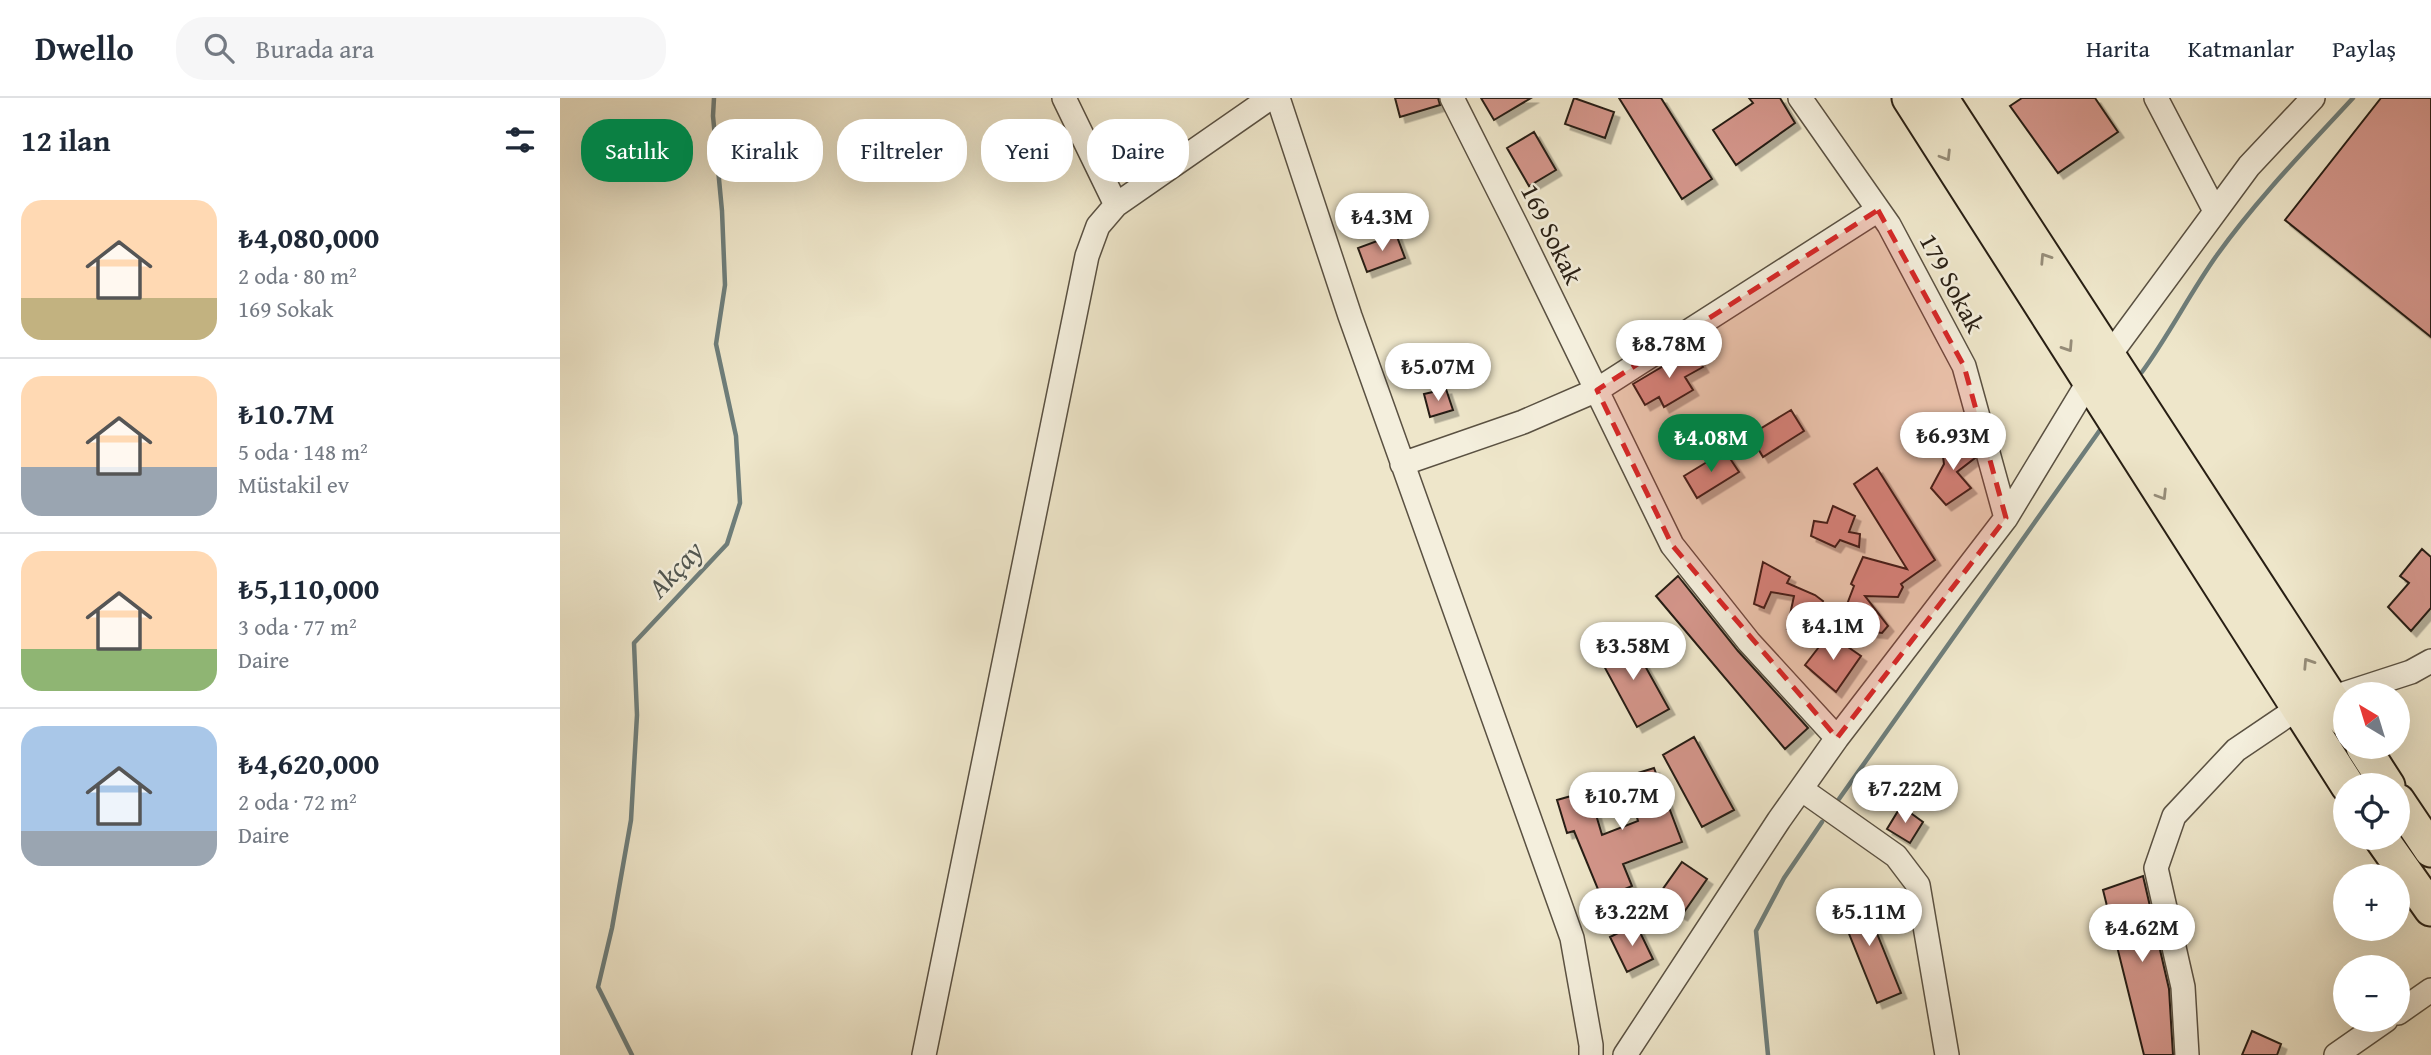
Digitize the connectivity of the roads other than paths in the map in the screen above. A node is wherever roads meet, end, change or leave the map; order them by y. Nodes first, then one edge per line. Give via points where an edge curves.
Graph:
1 (1064, 98) edge
2 (1270, 98) edge
3 (1279, 98) edge
4 (1452, 98) edge
5 (1800, 98) edge
6 (1909, 98) edge
7 (1941, 98) edge
8 (2156, 98) edge
9 (2313, 98) edge
10 (1116, 205) junction
11 (1878, 210) junction
12 (2215, 211) junction
13 (2099, 368) junction
14 (1597, 390) junction
15 (2135, 425) junction
16 (1402, 464) junction
17 (2006, 518) junction
18 (2431, 660) edge
19 (2391, 682) edge
20 (2333, 702) edge
21 (2298, 708) junction
22 (1837, 738) junction
23 (2339, 773) edge
24 (1809, 795) junction
25 (2410, 819) edge
26 (2389, 850) edge
27 (2431, 850) edge
28 (2431, 909) edge
29 (2431, 990) edge
30 (2410, 1005) edge
31 (2369, 1032) edge
32 (924, 1055) edge
33 (1591, 1055) edge
34 (1625, 1055) edge
35 (1947, 1055) edge
36 (2187, 1055) edge
37 (2336, 1055) edge

1 - 10 street
2 - 10 street
3 - 16 street
4 - 14 street, 169 Sokak
5 - 11 street, 179 Sokak
6 -> 13 highway
13 -> 7 highway
8 - 12 street
9 - 12 street via 2249,166
10 - 32 street via 1098,226 1087,256
11 - 14 street
11 - 17 street, 179 Sokak via 1964,366
12 - 13 street
13 - 15 highway
13 - 17 street
14 - 16 street via 1523,422
14 - 22 street, 169 Sokak via 1672,545 1749,642
20 -> 15 highway
15 -> 21 highway
16 - 33 street via 1572,938
17 - 22 street
18 - 19 street
21 - 23 highway
21 - 36 street via 2236,750 2174,816 2156,868 2183,987
22 - 24 street
24 - 34 street
24 - 35 street via 1896,856 1918,885
25 - 27 highway
26 - 28 highway
29 - 30 street
31 - 37 street

